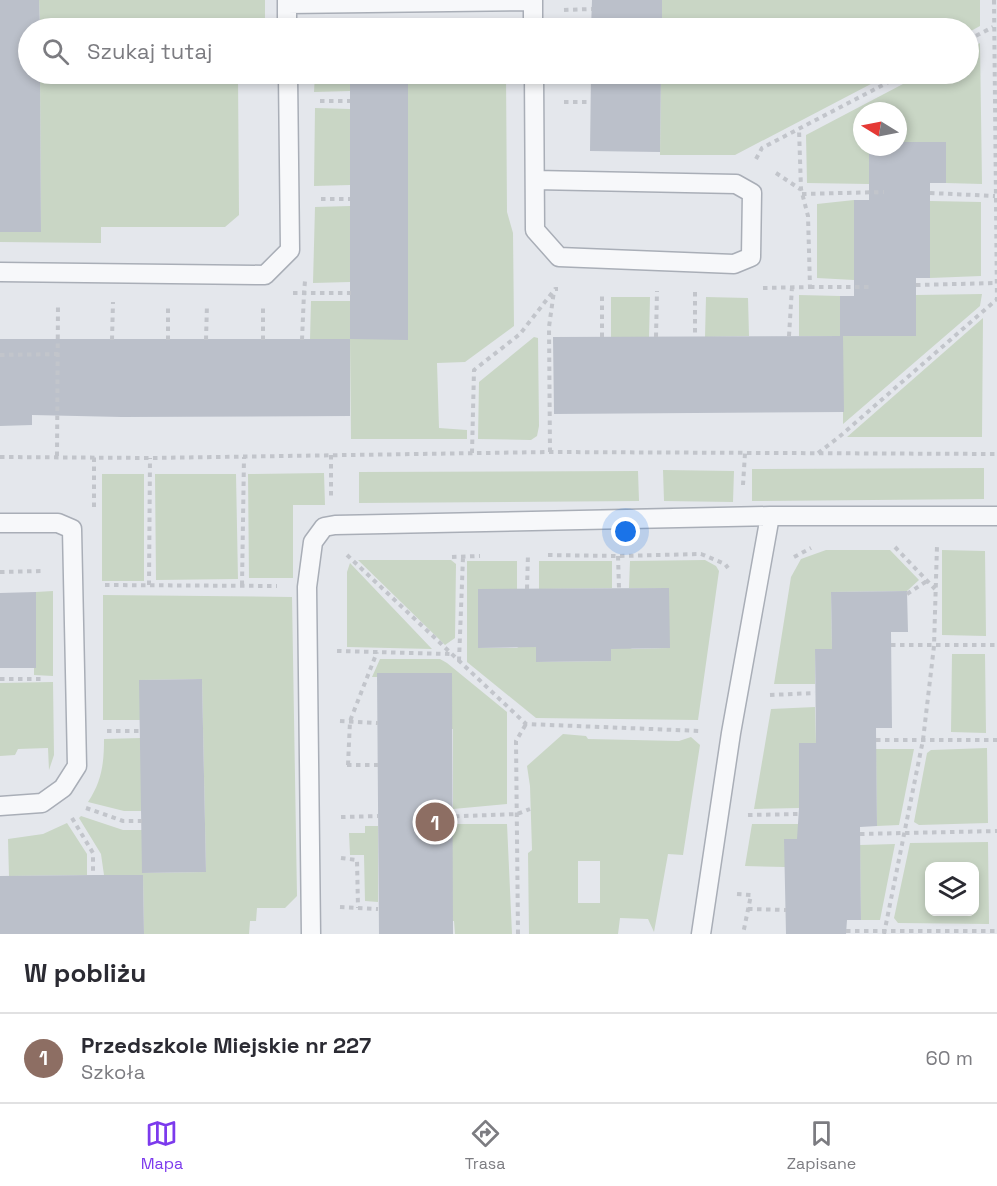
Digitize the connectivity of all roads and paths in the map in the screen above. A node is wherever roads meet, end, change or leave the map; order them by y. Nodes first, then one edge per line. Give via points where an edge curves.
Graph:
1 (994, 0) edge
2 (533, 1) edge
3 (287, 2) edge
4 (592, 9) dead end
5 (559, 10) dead end
6 (287, 18) edge
7 (533, 18) edge
8 (994, 27) junction
9 (979, 35) edge
10 (995, 37) edge
11 (288, 84) edge
12 (534, 84) edge
13 (885, 84) edge
14 (318, 101) dead end
15 (350, 101) dead end
16 (559, 102) dead end
17 (590, 102) dead end
18 (756, 160) dead end
19 (535, 180) junction
20 (884, 192) dead end
21 (930, 193) dead end
22 (802, 194) dead end
23 (995, 196) junction
24 (319, 199) dead end
25 (350, 199) dead end
26 (560, 257) junction
27 (0, 272) edge
28 (997, 283) edge
29 (916, 285) dead end
30 (792, 287) dead end
31 (810, 287) dead end
32 (871, 287) dead end
33 (695, 289) dead end
34 (657, 290) dead end
35 (602, 292) dead end
36 (351, 293) dead end
37 (207, 294) dead end
38 (168, 295) dead end
39 (113, 296) dead end
40 (58, 297) dead end
41 (997, 301) edge
42 (263, 305) dead end
43 (789, 336) dead end
44 (602, 337) dead end
45 (656, 337) dead end
46 (695, 337) dead end
47 (112, 340) dead end
48 (168, 340) dead end
49 (206, 340) dead end
50 (263, 340) dead end
51 (303, 340) dead end
52 (58, 354) junction
53 (0, 355) edge
54 (550, 452) junction
55 (817, 454) junction
56 (997, 454) edge
57 (57, 456) junction
58 (244, 456) junction
59 (0, 457) edge
60 (150, 458) junction
61 (770, 516) junction
62 (997, 516) edge
63 (0, 524) edge
64 (927, 544) dead end
65 (937, 544) junction
66 (947, 544) dead end
67 (816, 545) dead end
68 (900, 545) dead end
69 (528, 554) junction
70 (361, 555) dead end
71 (517, 555) dead end
72 (484, 556) dead end
73 (618, 556) junction
74 (451, 557) dead end
75 (463, 557) junction
76 (348, 558) junction
77 (791, 558) dead end
78 (345, 564) dead end
79 (730, 570) dead end
80 (927, 581) junction
81 (149, 585) dead end
82 (242, 585) dead end
83 (619, 588) dead end
84 (526, 589) dead end
85 (935, 589) junction
86 (907, 594) dead end
87 (891, 645) dead end
88 (997, 645) edge
89 (934, 646) junction
90 (377, 652) junction
91 (308, 654) junction
92 (450, 654) junction
93 (459, 662) junction
94 (768, 684) dead end
95 (815, 693) dead end
96 (339, 721) dead end
97 (350, 721) junction
98 (378, 723) dead end
99 (526, 724) junction
100 (97, 731) dead end
101 (140, 731) dead end
102 (731, 734) junction
103 (876, 740) dead end
104 (923, 740) junction
105 (997, 740) edge
106 (340, 765) dead end
107 (348, 765) junction
108 (378, 765) dead end
109 (749, 804) dead end
110 (77, 805) dead end
111 (0, 806) edge
112 (530, 809) dead end
113 (68, 812) dead end
114 (517, 814) junction
115 (799, 814) dead end
116 (747, 815) junction
117 (378, 816) dead end
118 (341, 817) dead end
119 (437, 817) dead end
120 (141, 821) dead end
121 (746, 826) dead end
122 (997, 831) edge
123 (860, 834) dead end
124 (904, 835) junction
125 (341, 858) dead end
126 (93, 875) dead end
127 (735, 885) dead end
128 (340, 907) dead end
129 (358, 908) junction
130 (378, 909) dead end
131 (748, 909) junction
132 (786, 910) dead end
133 (846, 931) dead end
134 (997, 931) edge
135 (884, 932) edge
136 (311, 934) edge
137 (518, 934) edge
138 (701, 934) edge
139 (743, 934) edge

1 - 8 path
2 - 3 lane
2 - 7 lane
3 - 6 lane
4 - 5 path
8 - 9 path
8 - 10 path
10 - 23 path
11 - 27 lane via 290,250 266,276
12 - 19 lane
13 - 18 path via 762,148
14 - 15 path
16 - 17 path
19 - 26 lane via 535,230
19 - 26 lane via 736,184 752,193 751,258 734,264
20 - 22 path
21 - 23 path
23 - 28 path
24 - 25 path
26 - 54 path via 549,327
28 - 29 path
28 - 41 path
30 - 43 path
31 - 32 path
33 - 46 path
34 - 45 path
35 - 44 path
36 - 51 path via 304,292
37 - 49 path
38 - 48 path
39 - 47 path
40 - 52 path
41 - 55 path
42 - 50 path
52 - 53 path
52 - 57 path
54 - 55 path
54 - 58 path
55 - 56 path
57 - 59 path
57 - 60 path
58 - 60 path
58 - 82 path
60 - 81 path
61 - 62 lane
61 - 91 lane via 324,527 313,542 309,565
61 - 102 lane
63 - 111 lane via 58,522 72,530 77,766 63,788 42,803
64 - 65 path
65 - 66 path
65 - 85 path
67 - 77 path
68 - 80 path via 892,545
69 - 71 path
69 - 73 path
69 - 84 path
70 - 76 path
72 - 75 path
73 - 79 path via 701,554
73 - 83 path
74 - 75 path
75 - 93 path
76 - 78 path
76 - 92 path
80 - 85 path
80 - 86 path
85 - 89 path
87 - 89 path
88 - 89 path
89 - 104 path
90 - 91 path
90 - 92 path
90 - 97 path
91 - 136 lane
92 - 93 path
93 - 99 path
94 - 95 path via 766,696
96 - 97 path
97 - 98 path
97 - 107 path
99 - 102 path
99 - 114 path via 516,741
100 - 101 path
102 - 138 lane
103 - 104 path
104 - 105 path
104 - 124 path
106 - 107 path
107 - 108 path
109 - 116 path
110 - 120 path via 123,821
112 - 114 path
113 - 126 path via 93,853
114 - 119 path
114 - 137 path
115 - 116 path
116 - 121 path
117 - 118 path
122 - 124 path
123 - 124 path
124 - 135 path
125 - 129 path via 357,860
127 - 131 path via 734,894 751,895
128 - 129 path
129 - 130 path
131 - 132 path
131 - 139 path
133 - 135 path
134 - 135 path

